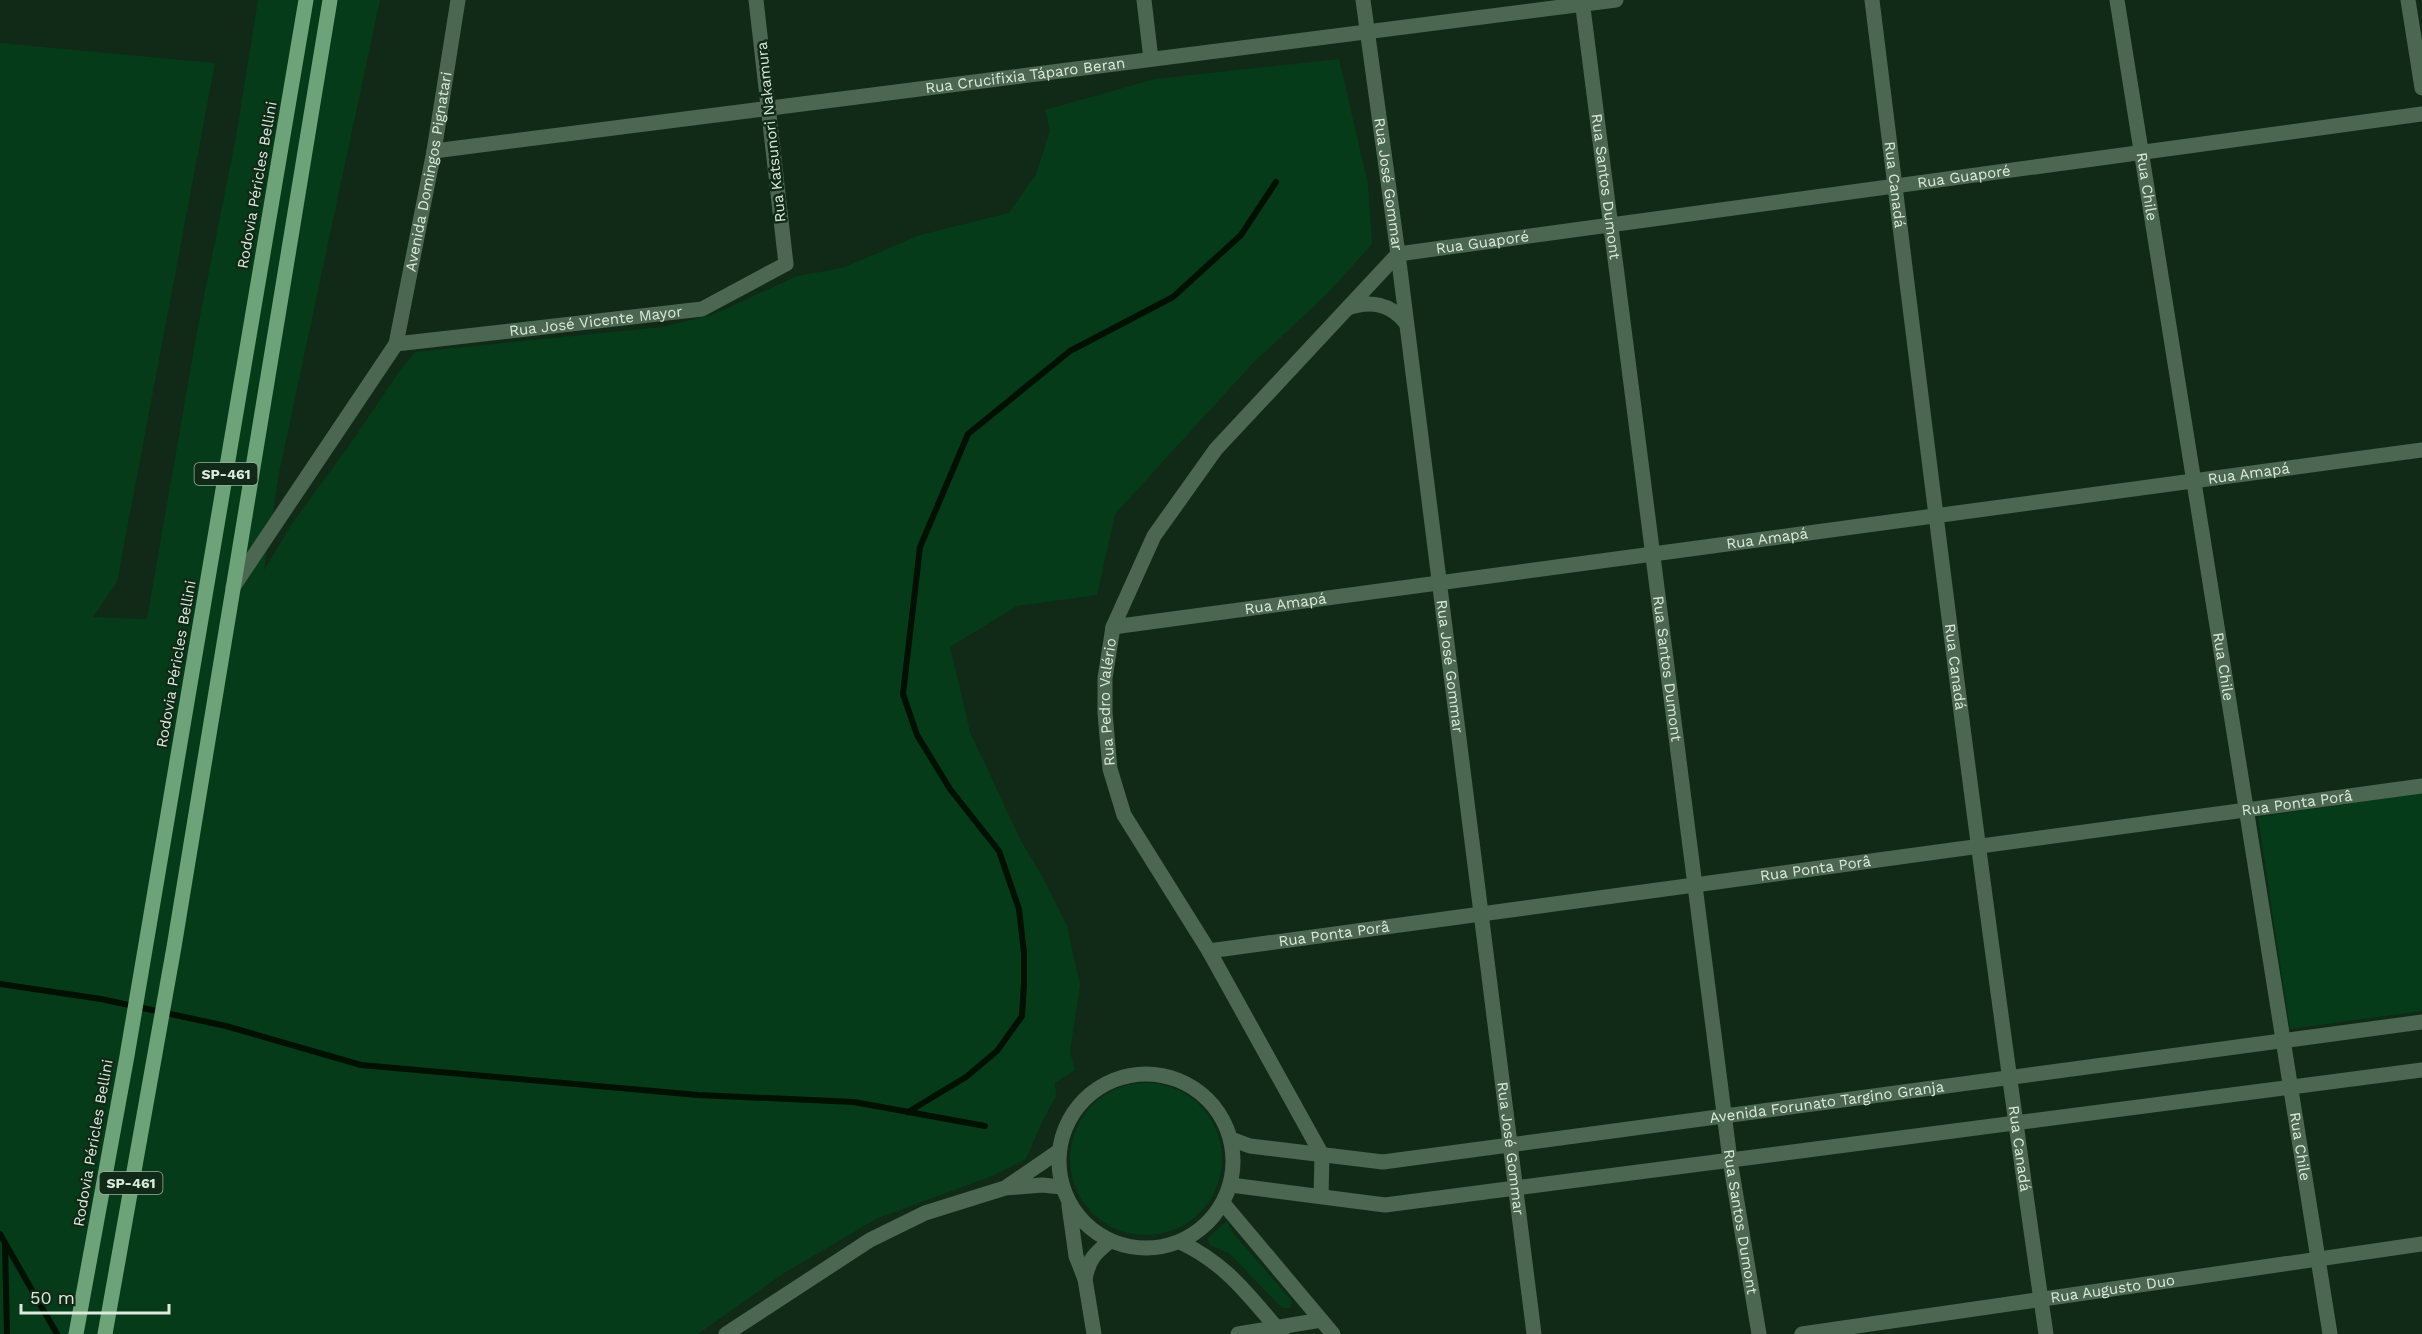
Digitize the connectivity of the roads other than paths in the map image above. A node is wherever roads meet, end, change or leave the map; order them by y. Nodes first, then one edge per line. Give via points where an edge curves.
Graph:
1 (299, 0) edge
2 (306, 0) edge
3 (330, 0) edge
4 (458, 0) edge
5 (756, 0) edge
6 (1144, 0) edge
7 (1363, 0) edge
8 (1616, 0) edge
9 (1872, 0) edge
10 (2117, 0) edge
11 (2408, 0) edge
12 (1582, 2) edge
13 (1367, 32) junction
14 (1151, 59) junction
15 (2422, 88) edge
16 (290, 103) junction
17 (768, 108) junction
18 (2422, 114) edge
19 (434, 151) junction
20 (2142, 152) junction
21 (1895, 186) junction
22 (1611, 225) junction
23 (1398, 254) junction
24 (786, 264) joint
25 (1348, 308) junction
26 (1406, 323) junction
27 (396, 344) junction
28 (2422, 450) edge
29 (2194, 481) junction
30 (1936, 517) junction
31 (1653, 555) junction
32 (1438, 585) junction
33 (233, 587) junction
34 (1113, 627) junction
35 (2422, 786) edge
36 (2247, 810) junction
37 (1978, 846) junction
38 (1695, 885) junction
39 (1480, 914) junction
40 (1209, 951) junction
41 (2422, 1022) edge
42 (2283, 1041) junction
43 (2422, 1070) edge
44 (2009, 1078) junction
45 (2290, 1087) junction
46 (1725, 1116) junction
47 (2015, 1123) junction
48 (1231, 1138) junction
49 (1510, 1145) junction
50 (1059, 1151) junction
51 (1322, 1155) junction
52 (1730, 1160) junction
53 (1231, 1185) junction
54 (1005, 1188) junction
55 (1516, 1188) junction
56 (1065, 1194) junction
57 (1321, 1196) junction
58 (1223, 1203) junction
59 (1110, 1241) junction
60 (1180, 1242) junction
61 (2422, 1244) edge
62 (2318, 1259) junction
63 (1085, 1279) junction
64 (2041, 1299) junction
65 (1321, 1320) junction
66 (1279, 1331) edge
67 (76, 1334) edge
68 (105, 1334) edge
69 (726, 1334) edge
70 (1094, 1334) edge
71 (1238, 1334) edge
72 (1333, 1334) edge
73 (1534, 1334) edge
74 (1759, 1334) edge
75 (1802, 1334) edge
76 (2046, 1334) edge
77 (2330, 1334) edge

1 - 16 main road
2 - 16 main road, Rodovia Péricles Bellini / SP-461
3 - 33 main road, SP-461
4 - 19 street, Avenida Domingos Pignatari
5 - 17 street, Rua Katsunori Nakamura
6 - 14 street
7 - 13 street, Rua José Gommar
8 - 12 street, Rua Crucifixia Táparo Beran
9 - 21 street, Rua Canadá
10 - 20 street, Rua Chile
11 - 15 street
12 - 13 street, Rua Crucifixia Táparo Beran
12 - 22 street, Rua Santos Dumont
13 - 14 street, Rua Crucifixia Táparo Beran
13 - 23 street, Rua José Gommar
14 - 17 street, Rua Crucifixia Táparo Beran
16 - 67 main road, Rodovia Péricles Bellini / SP-461
17 - 19 street, Rua Crucifixia Táparo Beran
17 - 24 street, Rua Katsunori Nakamura
18 - 20 street, Rua Guaporé
19 - 27 street, Avenida Domingos Pignatari
20 - 21 street, Rua Guaporé
20 - 29 street, Rua Chile
21 - 22 street, Rua Guaporé
21 - 30 street, Rua Canadá
22 - 23 street, Rua Guaporé
22 - 31 street, Rua Santos Dumont
23 - 25 street, Rua Pedro Valério
23 - 26 street, Rua José Gommar
24 - 27 street, Rua José Vicente Mayor via 702,309
25 - 26 street via 1368,303 1379,305 1394,311
25 - 34 street, Rua Pedro Valério via 1216,449 1154,536
26 - 32 street, Rua José Gommar
27 - 33 street
28 - 29 street, Rua Amapá
29 - 30 street, Rua Amapá
29 - 36 street, Rua Chile
30 - 31 street, Rua Amapá
30 - 37 street, Rua Canadá
31 - 32 street, Rua Amapá
31 - 38 street, Rua Santos Dumont
32 - 34 street, Rua Amapá
32 - 39 street, Rua José Gommar
33 - 68 main road, SP-461
34 - 40 street, Rua Pedro Valério via 1105,678 1110,769 1124,815
35 - 36 street, Rua Ponta Porâ
36 - 37 street, Rua Ponta Porâ
36 - 42 street, Rua Chile
37 - 38 street, Rua Ponta Porâ
37 - 44 street, Rua Canadá
38 - 39 street, Rua Ponta Porâ
38 - 46 street, Rua Santos Dumont
39 - 40 street, Rua Ponta Porâ
39 - 49 street, Rua José Gommar
40 - 51 street, Rua Pedro Valério
41 - 42 street, Avenida Forunato Targino Granja
42 - 44 street, Avenida Forunato Targino Granja
42 - 45 street, Rua Chile
43 - 45 street
44 - 46 street, Avenida Forunato Targino Granja
44 - 47 street, Rua Canadá
45 - 47 street
45 - 62 street, Rua Chile
46 - 49 street, Avenida Forunato Targino Granja
46 - 52 street, Rua Santos Dumont
47 - 52 street
47 - 64 street, Rua Canadá
48 - 50 street via 1220,1114 1203,1094 1179,1080 1153,1074 1126,1076 1102,1086 1081,1103 1066,1125
48 - 51 street, Avenida Forunato Targino Granja via 1250,1146
48 - 53 street
49 - 51 street, Avenida Forunato Targino Granja via 1383,1162
49 - 55 street, Rua José Gommar
50 - 54 street
50 - 56 street
51 - 57 street
52 - 55 street
52 - 74 street, Rua Santos Dumont
53 - 57 street
53 - 58 street
54 - 56 street via 1042,1185
54 - 69 street via 925,1212 870,1240
55 - 57 street via 1385,1205
55 - 73 street, Rua José Gommar
56 - 59 street via 1086,1224
56 - 63 street via 1076,1256
58 - 60 street via 1212,1219
58 - 65 street
59 - 60 street via 1133,1248
59 - 63 street via 1088,1264
60 - 66 street via 1226,1270
61 - 62 street, Rua Augusto Duo
62 - 64 street, Rua Augusto Duo
62 - 77 street, Rua Chile
63 - 70 street
64 - 75 street, Rua Augusto Duo
64 - 76 street, Rua Canadá
65 - 66 street
65 - 72 street
66 - 71 street

